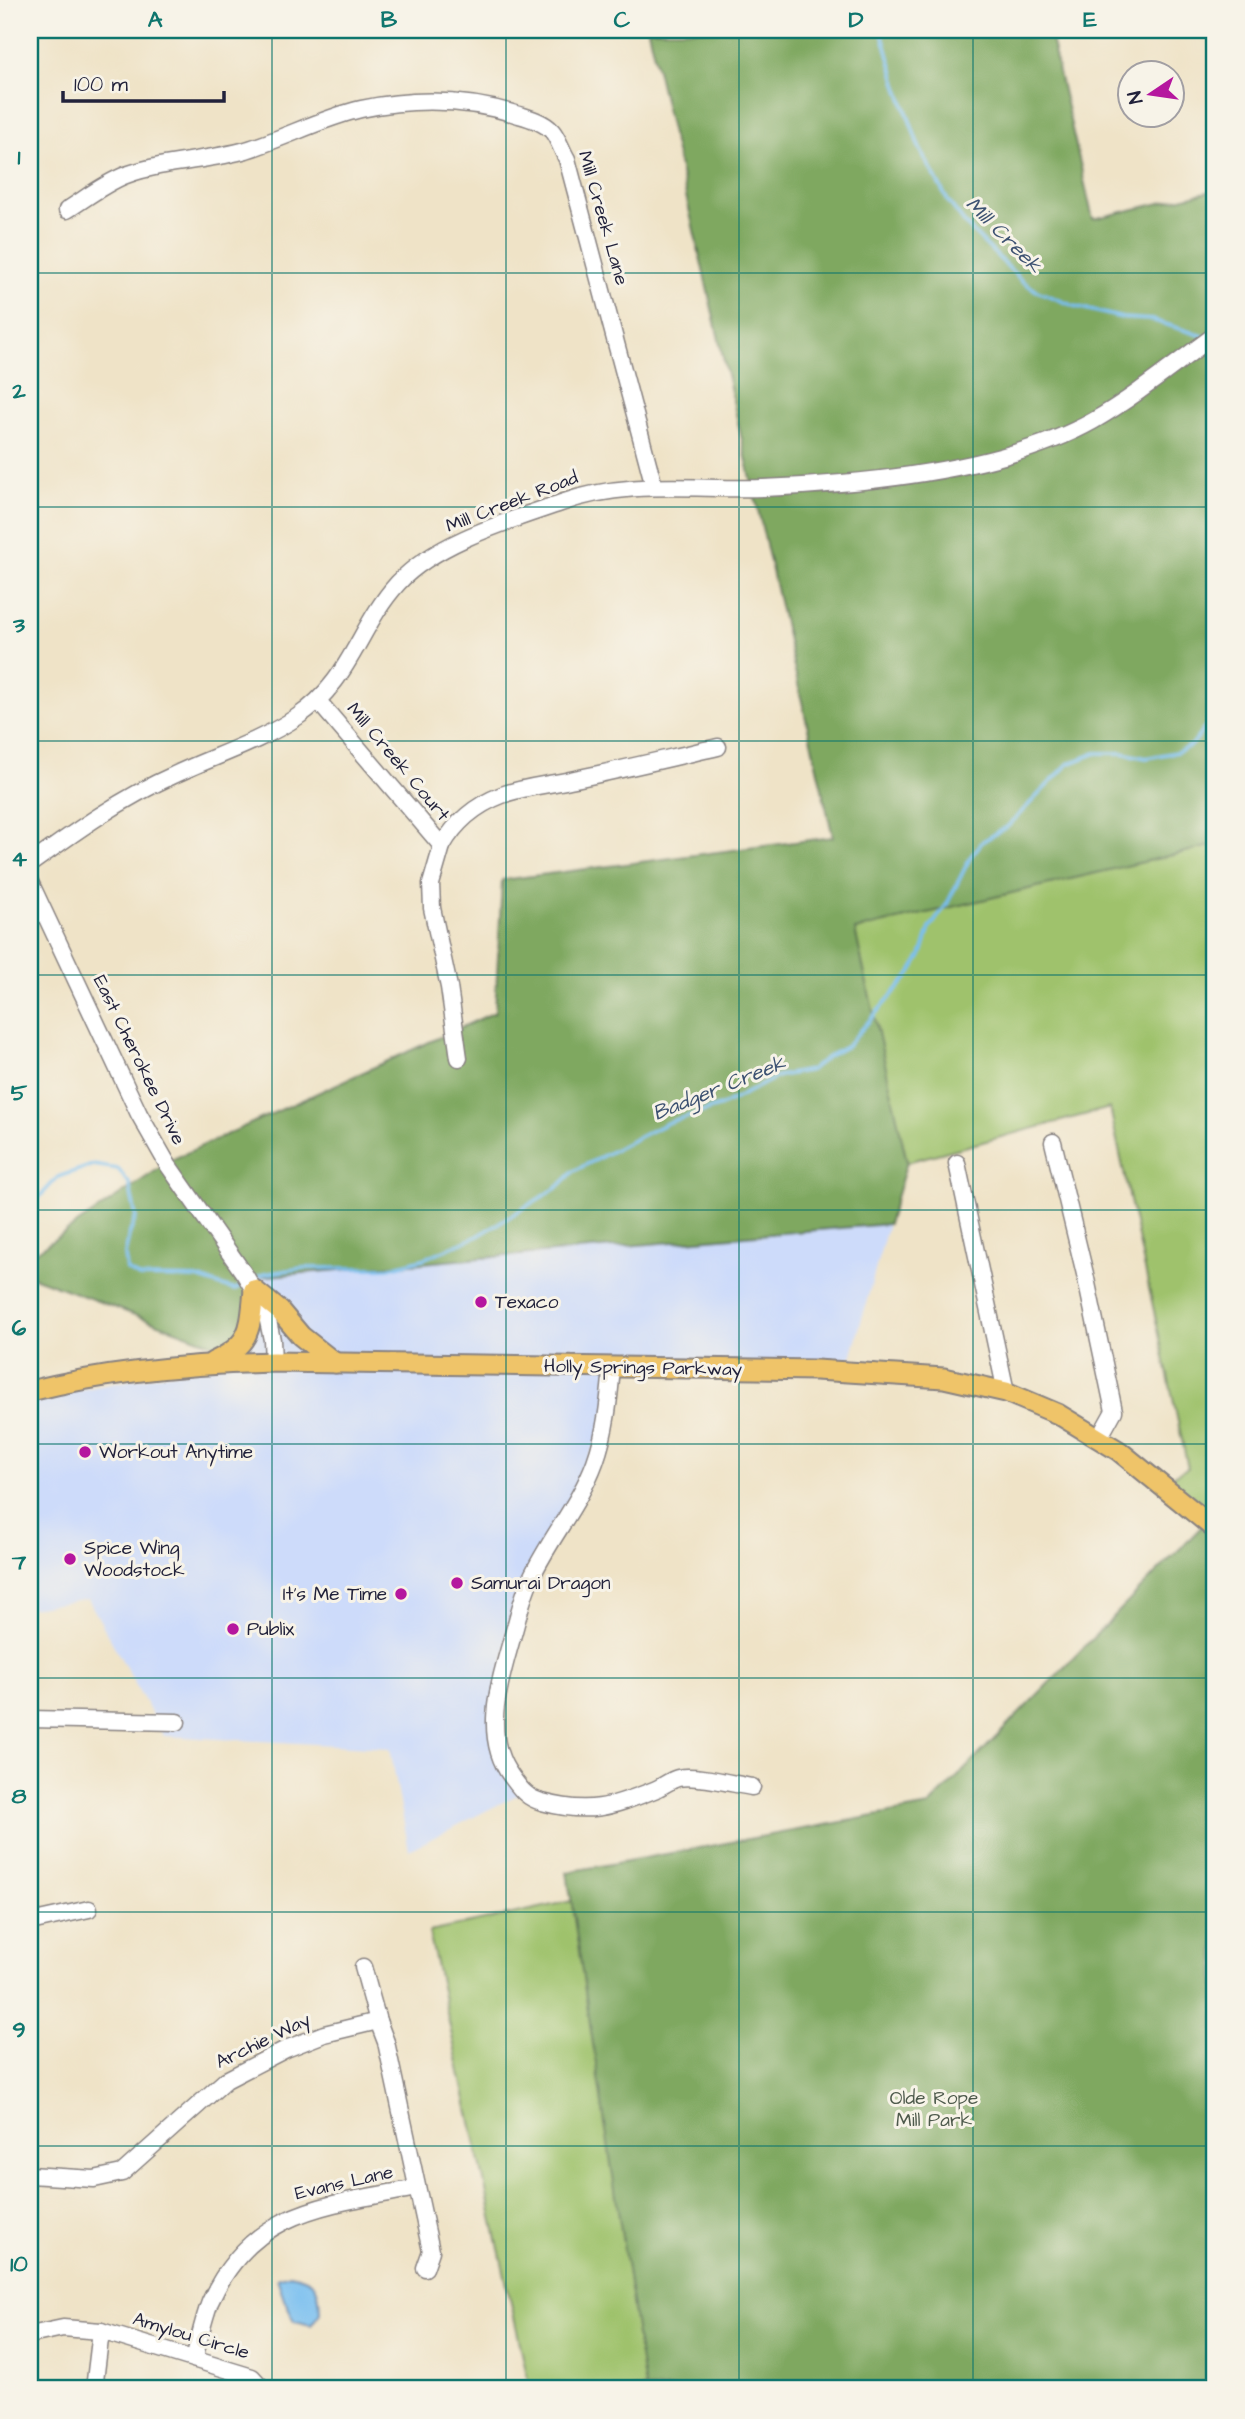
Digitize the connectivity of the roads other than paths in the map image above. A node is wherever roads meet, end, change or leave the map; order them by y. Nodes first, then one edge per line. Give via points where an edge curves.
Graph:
1 (67, 210) dead end
2 (1215, 335) edge
3 (654, 486) junction
4 (318, 701) junction
5 (718, 747) dead end
6 (442, 846) junction
7 (30, 864) edge
8 (30, 882) edge
9 (459, 1058) dead end
10 (1053, 1142) dead end
11 (957, 1163) dead end
12 (254, 1290) junction
13 (273, 1362) junction
14 (209, 1363) junction
15 (335, 1363) junction
16 (612, 1368) junction
17 (30, 1391) edge
18 (1006, 1392) junction
19 (1099, 1438) junction
20 (1215, 1529) edge
21 (30, 1719) edge
22 (177, 1722) dead end
23 (752, 1787) dead end
24 (89, 1909) dead end
25 (30, 1922) edge
26 (363, 1967) dead end
27 (378, 2021) junction
28 (30, 2175) edge
29 (417, 2188) junction
30 (425, 2268) dead end
31 (102, 2331) junction
32 (30, 2336) edge
33 (194, 2359) junction
34 (94, 2389) edge
35 (263, 2389) edge

1 - 3 street, Mill Creek Lane via 126,175 245,150 360,110 442,102 497,108 536,121 552,131 566,159
2 - 3 street, Mill Creek Road via 1093,420 1014,453 939,470 824,484
3 - 4 street, Mill Creek Road via 604,490 564,502 473,536 423,561 398,583 338,680
4 - 6 street, Mill Creek Court
4 - 7 street, Mill Creek Road via 269,733 125,800
5 - 6 street via 500,796 472,811
6 - 9 street, Mill Creek Court via 431,884 432,908
8 - 12 street, East Cherokee Drive via 139,1114 168,1165
10 - 19 street via 1114,1411
11 - 18 street
12 - 13 street, East Cherokee Drive via 270,1324
12 - 14 main road via 250,1332 230,1354
12 - 15 main road
13 - 14 main road, Holly Springs Parkway
13 - 15 main road, Holly Springs Parkway
14 - 17 main road, Holly Springs Parkway via 88,1378
15 - 16 main road, Holly Springs Parkway
16 - 18 main road, Holly Springs Parkway via 906,1374
16 - 23 street via 595,1462 531,1578 519,1615 495,1701 500,1758 526,1796 582,1810 604,1808 678,1778
18 - 19 main road, Holly Springs Parkway
19 - 20 main road, Holly Springs Parkway
21 - 22 street
24 - 25 street
26 - 27 street
27 - 28 street, Archie Way via 324,2034 226,2080 122,2173 94,2179
27 - 29 street
29 - 30 street via 431,2251
29 - 33 street, Evans Lane via 291,2216 259,2236 234,2262 210,2302
31 - 32 street, Amylou Circle via 63,2328
31 - 33 street, Amylou Circle
31 - 34 street, Amylou Circle
33 - 35 street, Amylou Circle via 252,2377

